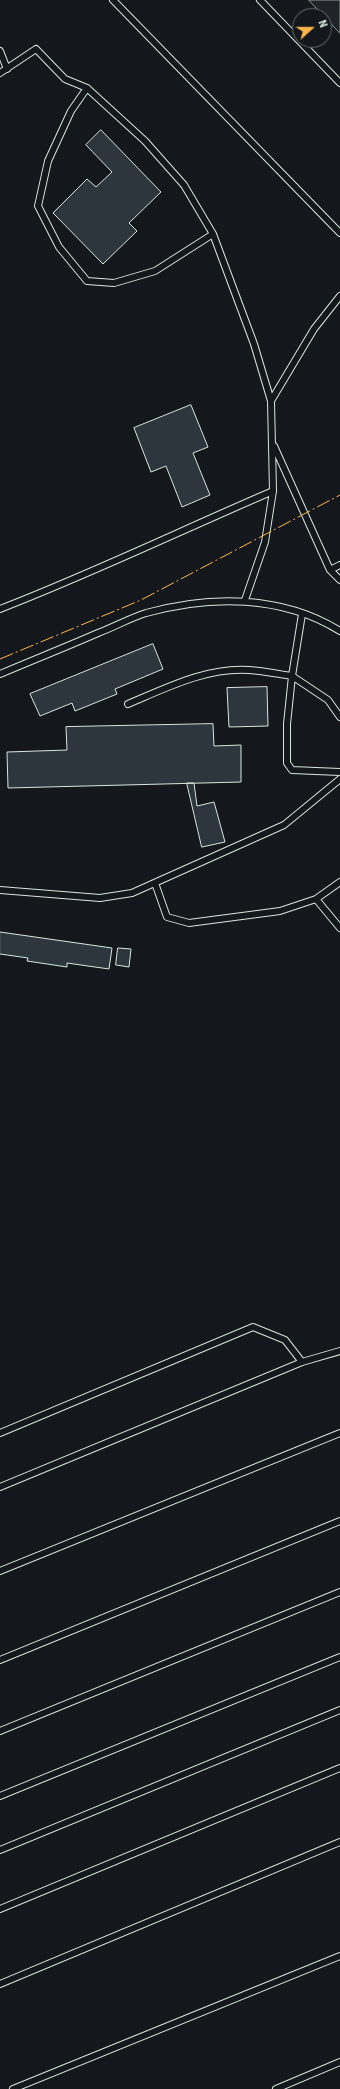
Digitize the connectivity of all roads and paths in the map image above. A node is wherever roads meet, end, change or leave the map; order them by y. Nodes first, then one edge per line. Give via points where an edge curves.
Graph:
1 (113, 0) edge
2 (260, 0) edge
3 (0, 51) edge
4 (7, 69) junction
5 (0, 73) edge
6 (340, 83) edge
7 (87, 88) junction
8 (340, 233) edge
9 (213, 234) junction
10 (340, 296) edge
11 (271, 401) junction
12 (272, 443) junction
13 (273, 491) junction
14 (340, 565) edge
15 (330, 570) junction
16 (340, 580) edge
17 (245, 600) junction
18 (0, 609) edge
19 (302, 614) junction
20 (340, 631) edge
21 (0, 674) edge
22 (292, 676) junction
23 (128, 704) dead end
24 (340, 717) edge
25 (340, 772) edge
26 (340, 779) edge
27 (340, 882) edge
28 (155, 883) junction
29 (0, 890) edge
30 (316, 899) junction
31 (340, 928) edge
32 (340, 1350) edge
33 (302, 1362) junction
34 (340, 1432) edge
35 (0, 1433) edge
36 (0, 1487) edge
37 (340, 1521) edge
38 (0, 1571) edge
39 (340, 1592) edge
40 (340, 1656) edge
41 (0, 1660) edge
42 (340, 1710) edge
43 (0, 1731) edge
44 (340, 1768) edge
45 (0, 1796) edge
46 (340, 1842) edge
47 (0, 1850) edge
48 (0, 1909) edge
49 (340, 1956) edge
50 (0, 1984) edge
51 (340, 2062) edge
52 (13, 2089) edge
53 (276, 2089) edge

1 - 8 lane
2 - 6 lane
3 - 4 lane
4 - 5 lane
4 - 7 lane via 36,49 65,79
7 - 9 lane via 145,141 184,185
7 - 9 lane via 71,111 48,161 38,206 59,247 87,281 114,283 155,271
9 - 11 lane via 254,344
10 - 11 lane via 314,329
11 - 12 lane
12 - 13 lane
12 - 15 lane
13 - 17 lane via 264,542
13 - 18 lane via 82,576
14 - 15 lane
15 - 16 lane
17 - 19 lane via 276,605
17 - 21 lane via 212,601 145,614
19 - 20 lane
19 - 22 lane
22 - 23 lane via 248,670 221,672 180,682
22 - 24 lane via 328,700
22 - 25 lane via 287,724 287,763 292,770
26 - 28 lane via 284,825
27 - 30 lane
28 - 29 lane via 132,893 100,898
28 - 30 lane via 167,917 189,923 280,911
30 - 31 lane
32 - 33 lane
33 - 35 lane via 285,1340 253,1327
33 - 36 lane
34 - 38 lane
37 - 41 lane
39 - 43 lane
40 - 45 lane
42 - 47 lane
44 - 48 lane
46 - 50 lane
49 - 52 lane
51 - 53 lane

